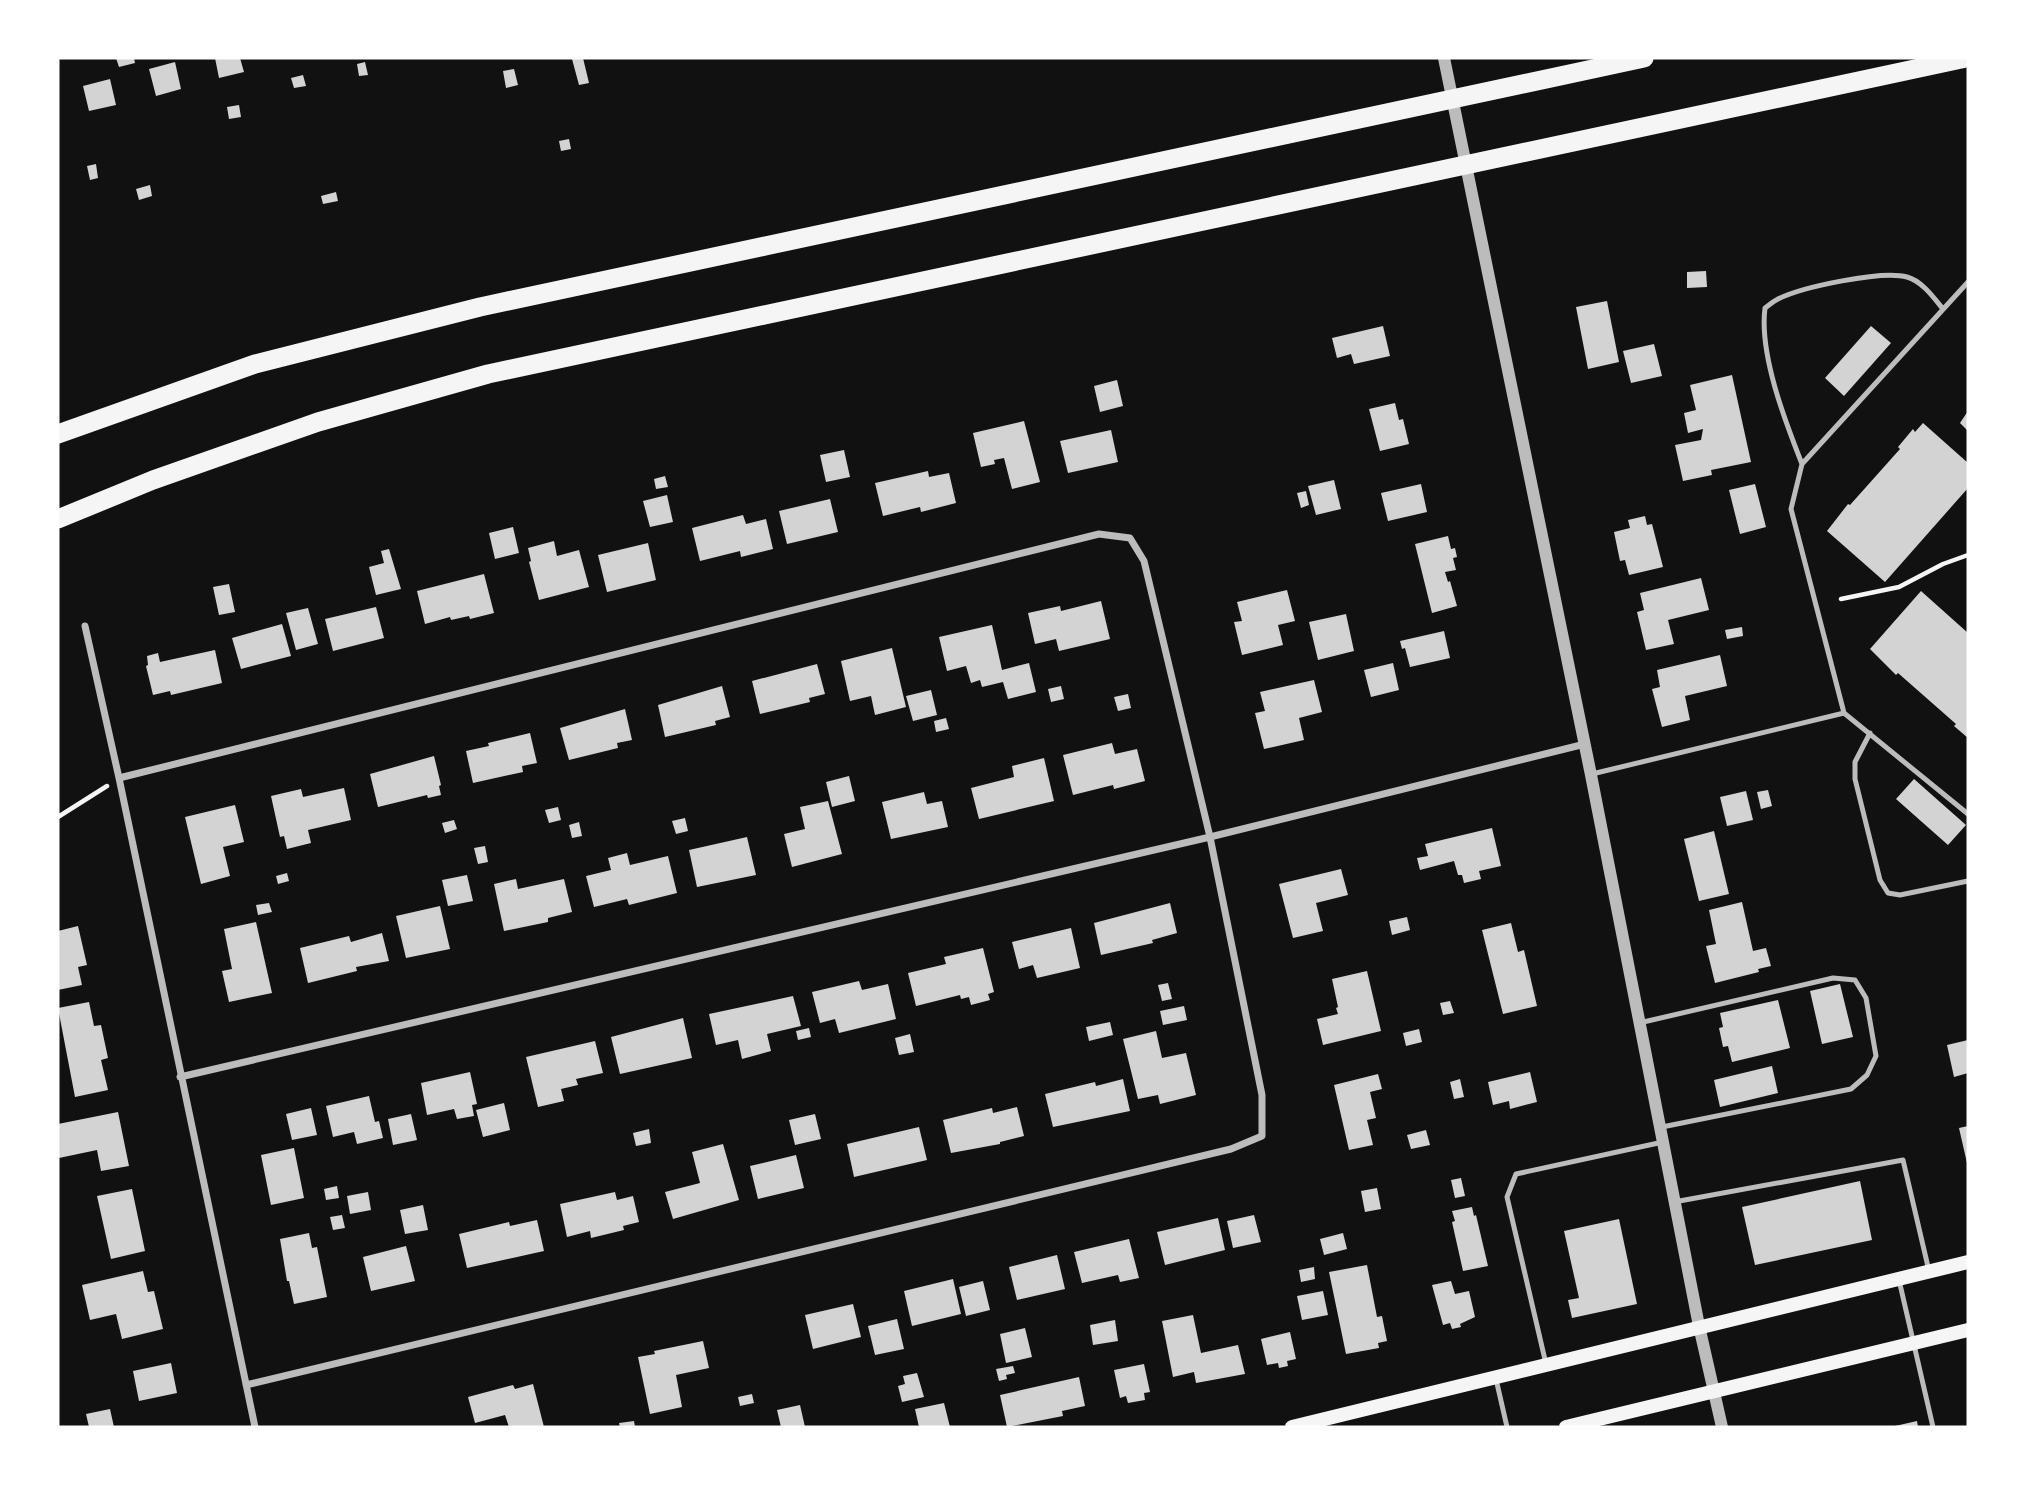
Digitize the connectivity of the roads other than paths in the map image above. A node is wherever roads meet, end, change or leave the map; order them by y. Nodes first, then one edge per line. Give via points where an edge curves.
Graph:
1 (1444, 58) edge
2 (1644, 58) edge
3 (1966, 58) edge
4 (1968, 282) edge
5 (1944, 309) junction
6 (58, 434) edge
7 (1802, 464) junction
8 (58, 519) edge
9 (85, 626) dead end
10 (1844, 713) junction
11 (1870, 733) junction
12 (1585, 744) junction
13 (1591, 775) junction
14 (120, 778) junction
15 (1968, 814) edge
16 (1210, 837) junction
17 (1968, 881) edge
18 (1639, 1023) junction
19 (180, 1077) junction
20 (1660, 1127) junction
21 (1663, 1142) junction
22 (1674, 1202) junction
23 (1968, 1262) edge
24 (1929, 1271) junction
25 (1899, 1278) junction
26 (1699, 1326) junction
27 (1968, 1330) edge
28 (1913, 1344) junction
29 (1546, 1364) junction
30 (1496, 1377) junction
31 (246, 1385) junction
32 (1715, 1392) junction
33 (255, 1427) edge
34 (1292, 1427) edge
35 (1507, 1427) edge
36 (1566, 1427) edge
37 (1723, 1427) edge
38 (1933, 1427) edge

1 - 12 street
2 - 6 highway via 480,307 255,365
3 - 8 highway via 488,374 318,422
4 - 5 lane
5 - 7 lane
5 - 7 lane via 1907,277 1875,276 1777,299 1765,309 1763,325 1774,379
7 - 10 lane via 1791,509
9 - 14 street
10 - 11 lane
10 - 13 lane
11 - 15 lane
11 - 17 lane via 1855,762 1855,779 1880,880 1888,893 1900,895
12 - 13 street
12 - 16 street
13 - 18 street
14 - 16 street via 1099,534 1130,538 1144,561
14 - 19 street
16 - 19 street
16 - 31 street via 1262,1095 1262,1136 1231,1149
18 - 20 street
18 - 20 lane via 1833,978 1855,980 1866,998 1876,1056 1867,1075 1851,1089
19 - 31 street
20 - 21 street
21 - 22 street
21 - 29 lane via 1516,1174 1507,1197
22 - 24 lane via 1903,1160
22 - 26 street
23 - 24 main road
24 - 25 main road
25 - 26 main road
25 - 28 lane
26 - 29 main road
26 - 32 street
27 - 28 main road
28 - 32 main road
28 - 38 lane
29 - 30 main road
30 - 34 main road
30 - 35 lane
31 - 33 street
32 - 36 main road
32 - 37 street

